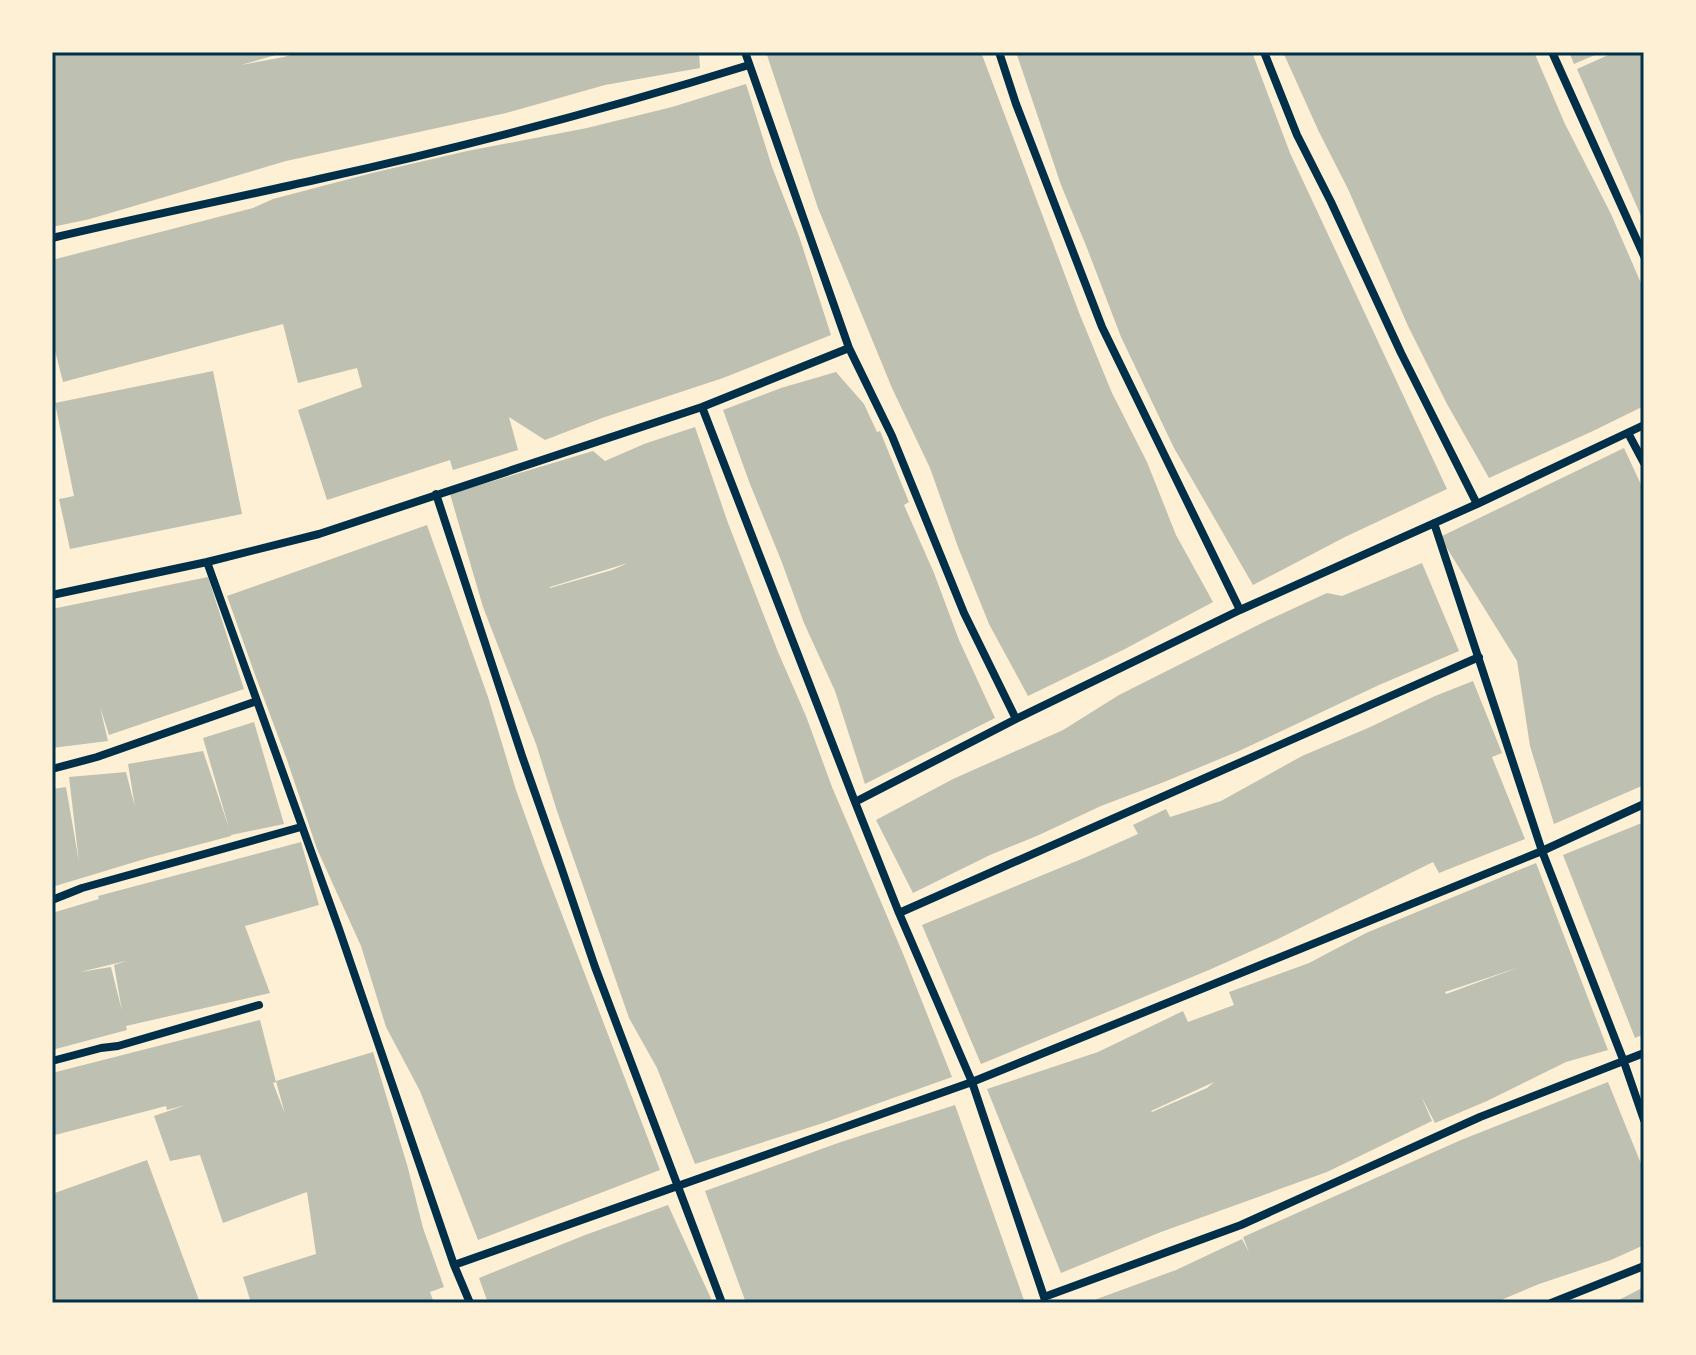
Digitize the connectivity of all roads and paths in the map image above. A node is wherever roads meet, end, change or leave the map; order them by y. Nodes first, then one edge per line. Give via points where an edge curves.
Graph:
1 (745, 52) edge
2 (999, 52) edge
3 (1264, 52) edge
4 (1552, 52) edge
5 (749, 65) junction
6 (52, 238) edge
7 (1644, 256) edge
8 (849, 348) junction
9 (702, 407) junction
10 (1644, 425) edge
11 (1628, 433) junction
12 (1644, 463) edge
13 (436, 494) junction
14 (1477, 504) junction
15 (1434, 523) junction
16 (207, 562) junction
17 (52, 595) edge
18 (1240, 610) junction
19 (1479, 657) junction
20 (257, 701) junction
21 (1016, 719) junction
22 (52, 769) edge
23 (855, 802) junction
24 (1644, 804) edge
25 (301, 827) junction
26 (1542, 851) junction
27 (52, 900) edge
28 (899, 913) junction
29 (259, 1005) dead end
30 (1644, 1053) edge
31 (52, 1061) edge
32 (1624, 1062) junction
33 (972, 1082) junction
34 (1644, 1120) edge
35 (679, 1186) junction
36 (454, 1265) junction
37 (1644, 1266) edge
38 (1045, 1300) edge
39 (470, 1303) edge
40 (722, 1303) edge
41 (1551, 1303) edge

1 - 5 street
2 - 18 street via 1102,327
3 - 14 street via 1297,135
4 - 7 street
5 - 6 street via 471,143
5 - 8 street
8 - 9 street
8 - 21 street
9 - 13 street
9 - 23 street
10 - 11 street
11 - 12 street
11 - 14 street
13 - 16 street via 319,534
13 - 35 street via 595,967
14 - 15 street
15 - 18 street
15 - 19 street
16 - 17 street
16 - 20 street
18 - 21 street
19 - 26 street
19 - 28 street
20 - 22 street
20 - 25 street
21 - 23 street
23 - 28 street
24 - 26 street
25 - 27 street
25 - 36 street
26 - 32 street
26 - 33 street
28 - 33 street
29 - 31 street
30 - 32 street
32 - 34 street
32 - 38 street via 1480,1117 1241,1225
33 - 35 street
33 - 38 street
35 - 36 street
35 - 40 street
36 - 39 street
37 - 41 street

